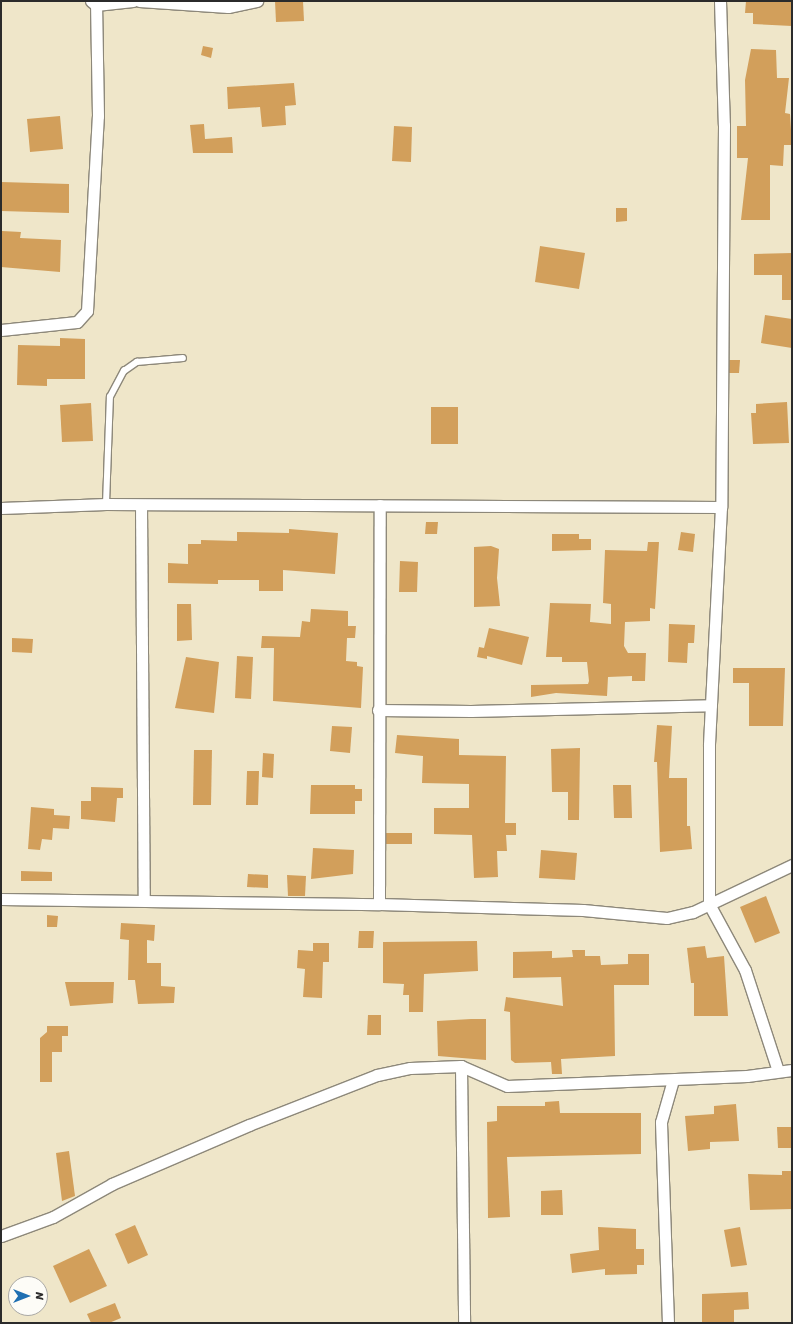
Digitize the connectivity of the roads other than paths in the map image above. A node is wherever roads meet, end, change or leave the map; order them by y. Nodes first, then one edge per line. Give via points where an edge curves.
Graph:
1 (133, 1) edge
2 (138, 1) edge
3 (257, 1) edge
4 (720, 1) edge
5 (93, 3) edge
6 (1, 330) edge
7 (183, 358) dead end
8 (106, 504) junction
9 (141, 505) junction
10 (380, 505) junction
11 (721, 507) junction
12 (1, 508) edge
13 (711, 705) junction
14 (378, 710) junction
15 (792, 865) edge
16 (1, 899) edge
17 (144, 900) junction
18 (379, 904) junction
19 (709, 904) junction
20 (461, 1066) junction
21 (792, 1070) edge
22 (778, 1071) junction
23 (673, 1080) junction
24 (1, 1236) edge
25 (464, 1323) edge
26 (668, 1323) edge

1 - 5 street
2 - 3 street via 228,7
4 - 11 street via 724,125
5 - 6 street via 98,116 87,310 77,322
7 - 8 lane via 138,362 124,371 110,397
8 - 9 street
8 - 12 street
9 - 10 street
9 - 17 street
10 - 11 street
10 - 14 street
11 - 13 street
13 - 14 street via 478,711
13 - 19 street
14 - 18 street
15 - 19 street
16 - 17 street
17 - 18 street
18 - 19 street via 583,910 667,918 693,912
19 - 22 street via 745,970
20 - 23 street via 507,1086
20 - 24 street via 410,1068 377,1075 153,1165 53,1217
20 - 25 street
21 - 22 street
22 - 23 street
23 - 26 street via 661,1122

